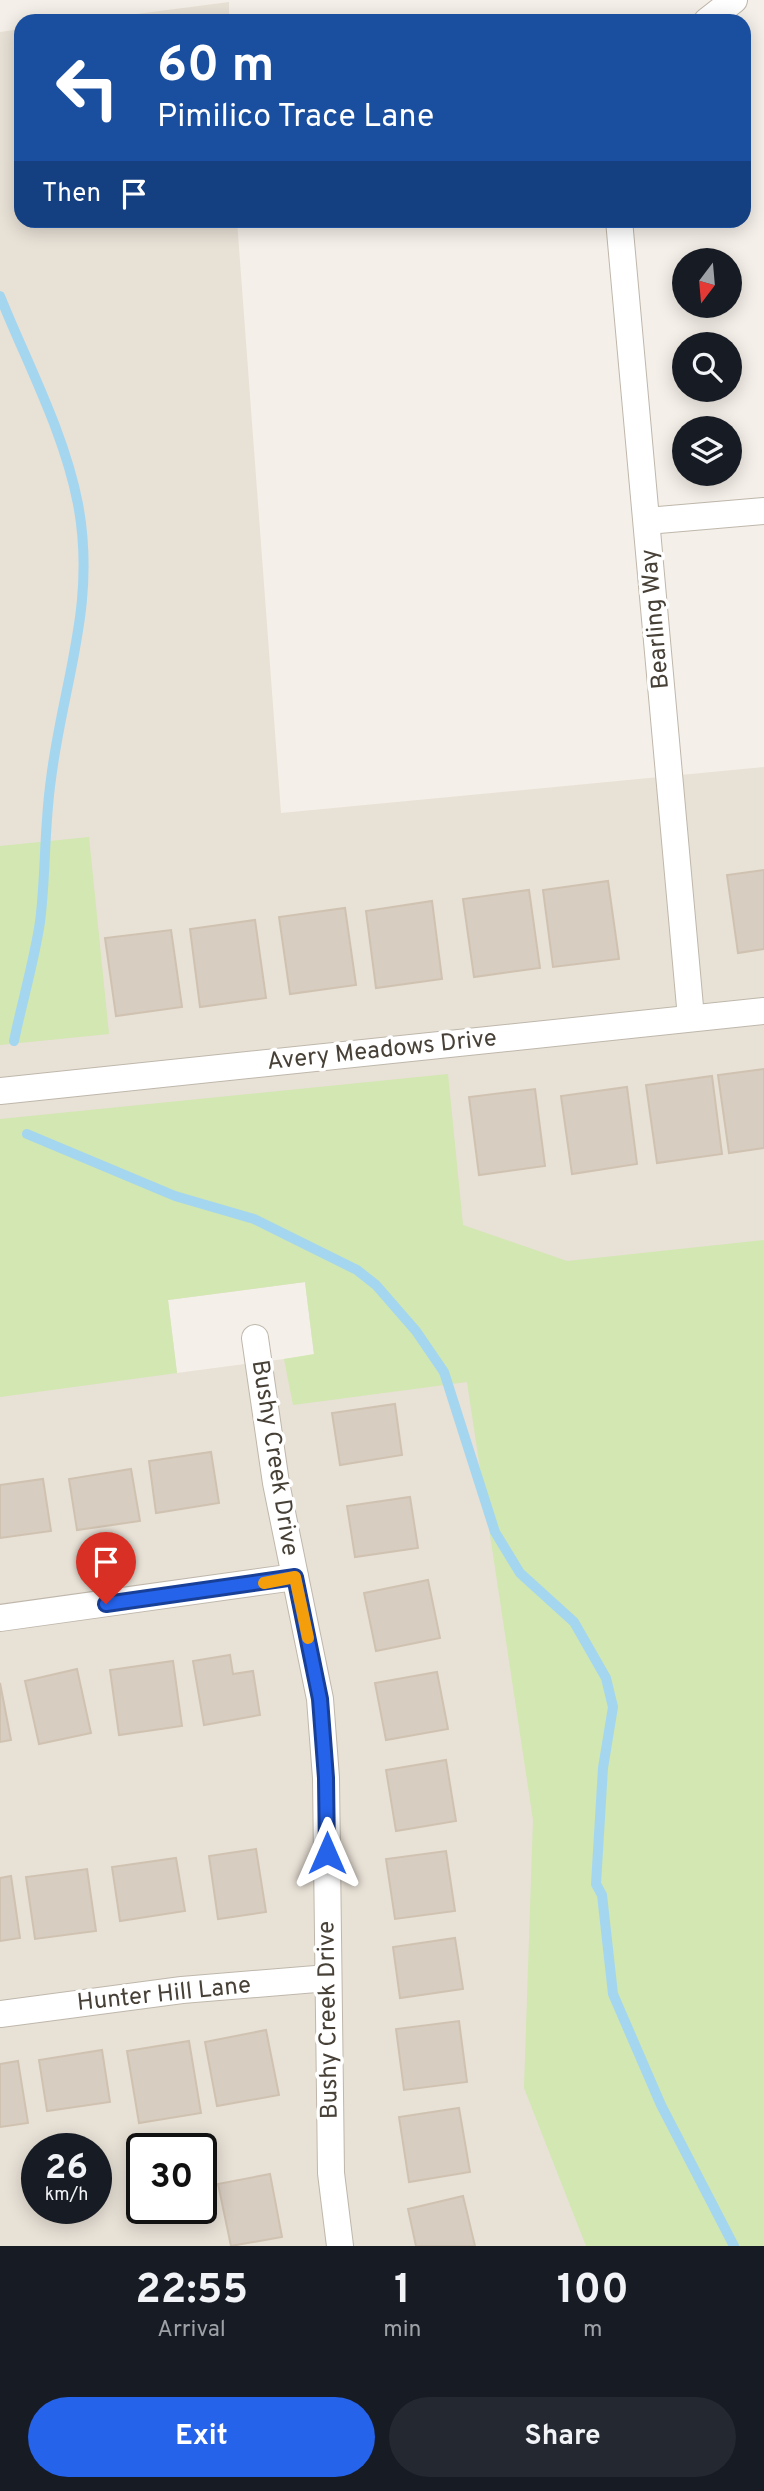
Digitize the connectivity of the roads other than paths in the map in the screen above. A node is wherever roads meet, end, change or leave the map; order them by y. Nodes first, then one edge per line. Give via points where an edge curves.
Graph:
1 (734, 0) edge
2 (716, 14) edge
3 (620, 228) edge
4 (764, 511) edge
5 (647, 521) junction
6 (764, 1011) edge
7 (691, 1018) junction
8 (0, 1091) edge
9 (255, 1338) dead end
10 (295, 1577) junction
11 (0, 1618) edge
12 (328, 1978) junction
13 (0, 2014) edge
14 (340, 2246) edge

1 - 2 street
3 - 5 street, Bearling Way
4 - 5 street
5 - 7 street, Bearling Way
6 - 7 street, Avery Meadows Drive
7 - 8 street, Avery Meadows Drive
9 - 10 street, Bushy Creek Drive
10 - 11 street
10 - 12 street, Bushy Creek Drive via 320,1699
12 - 13 street, Hunter Hill Lane via 182,1990
12 - 14 street, Bushy Creek Drive via 331,2173

